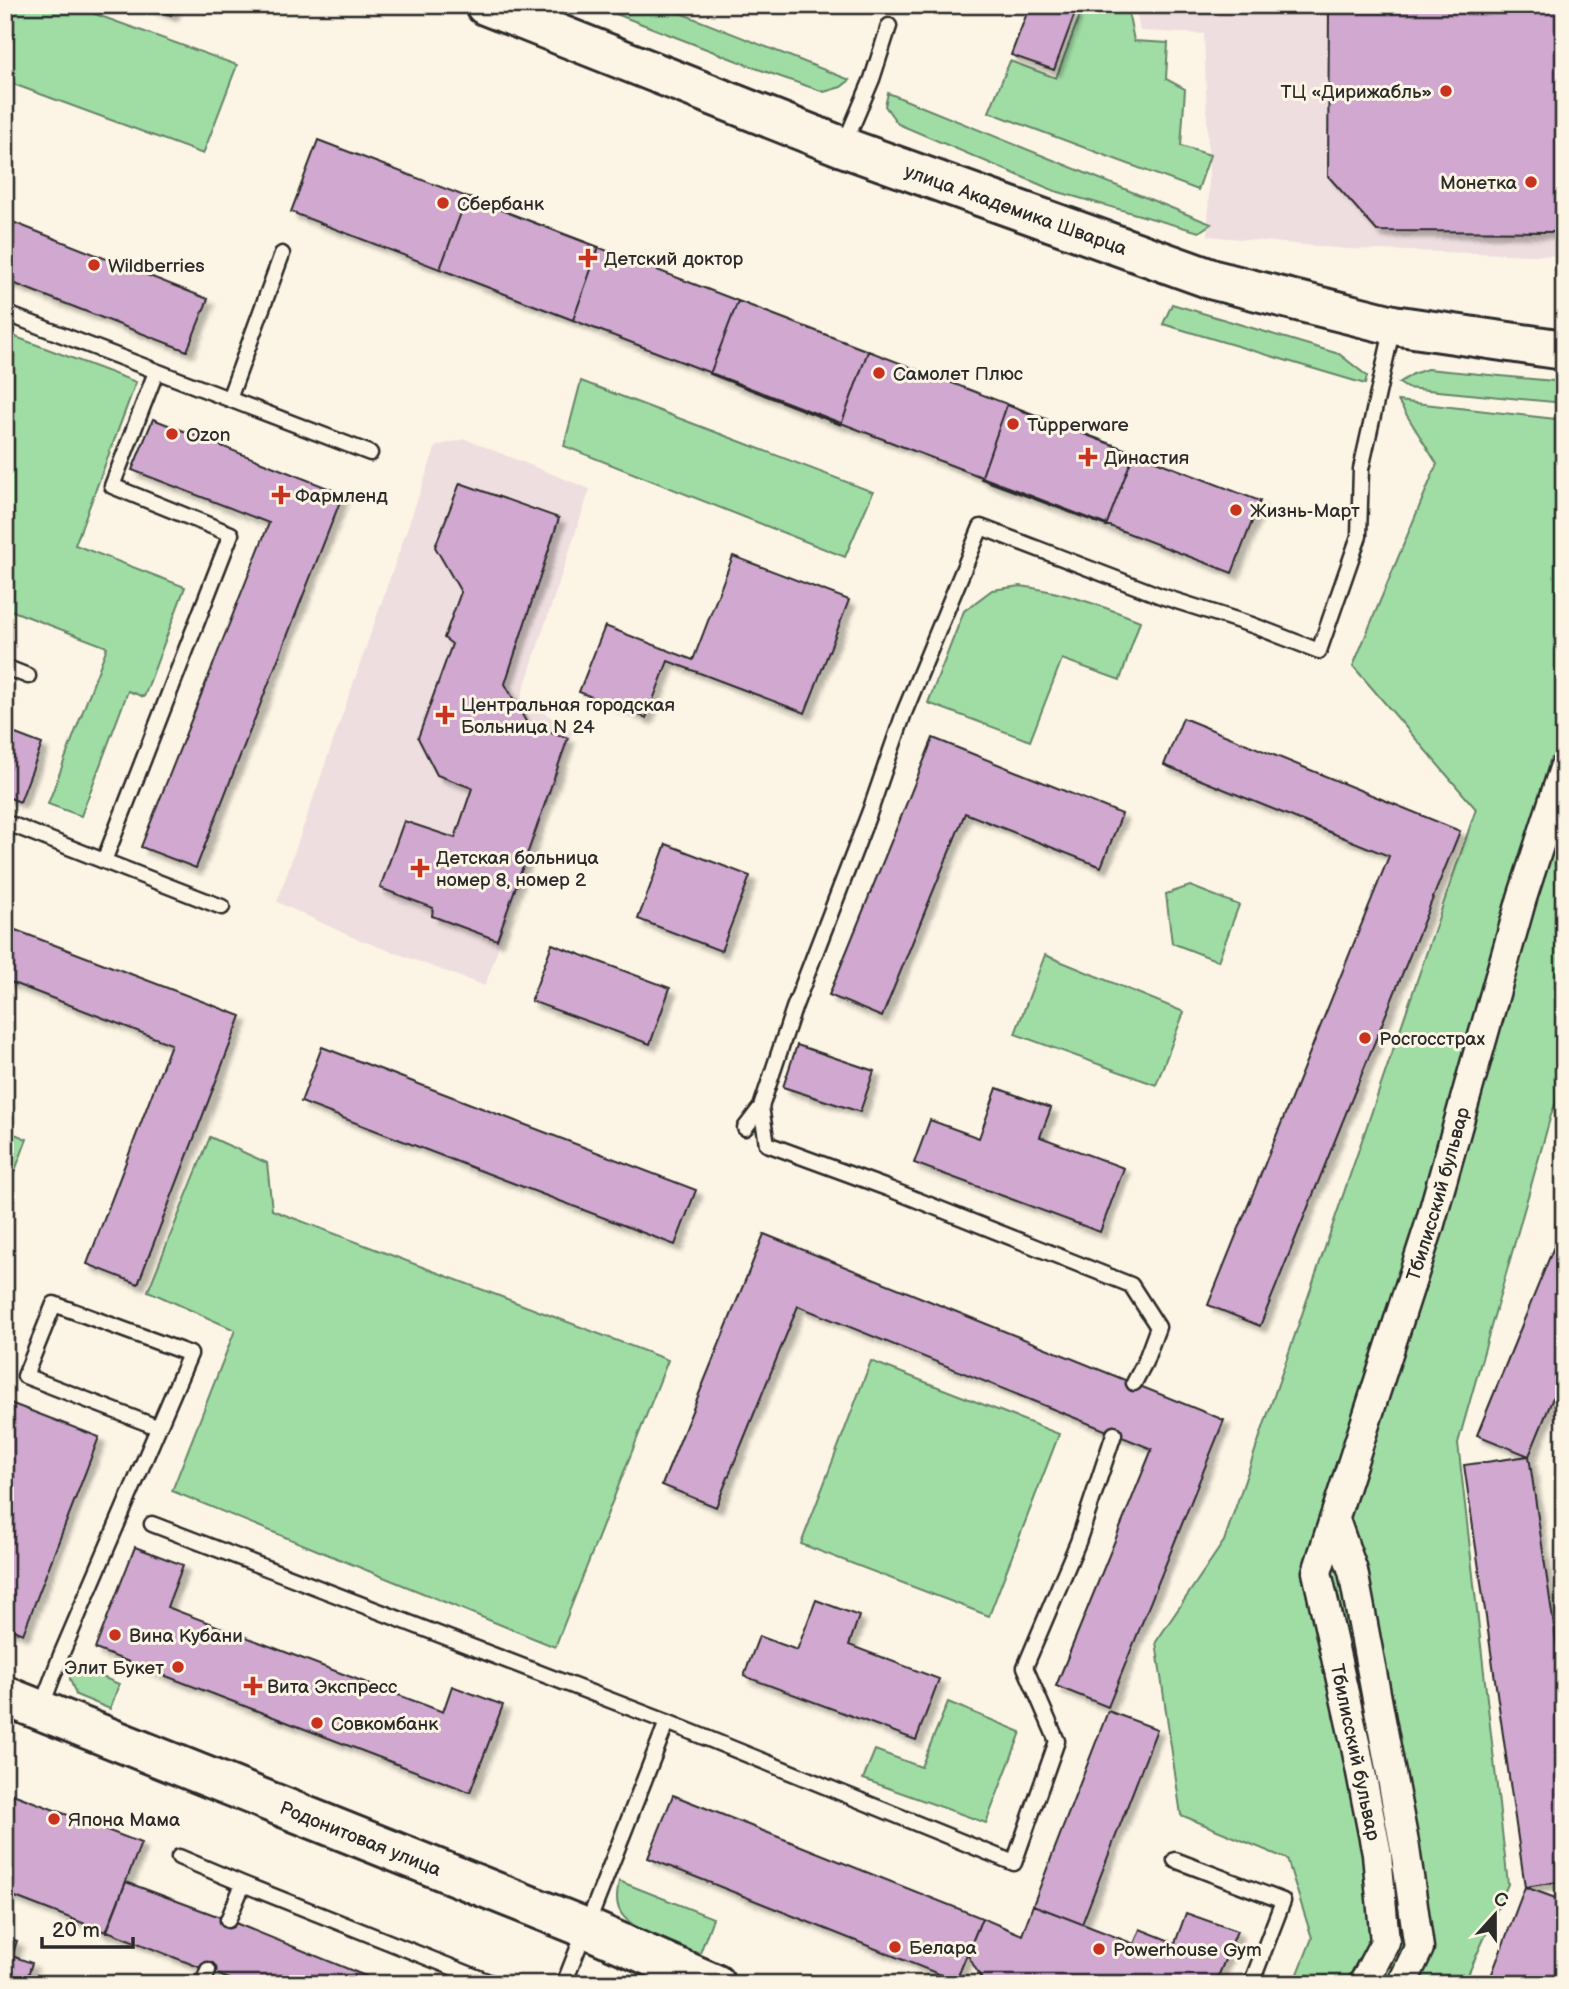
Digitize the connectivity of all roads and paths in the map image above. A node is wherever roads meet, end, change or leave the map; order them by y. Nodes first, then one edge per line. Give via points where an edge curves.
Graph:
1 (485, 5) edge
2 (889, 26) dead end
3 (843, 147) junction
4 (282, 254) dead end
5 (5, 313) edge
6 (1393, 325) junction
7 (1564, 350) edge
8 (156, 372) junction
9 (229, 399) junction
10 (370, 453) dead end
11 (5, 667) edge
12 (28, 676) dead end
13 (1564, 768) edge
14 (5, 822) edge
15 (1564, 847) edge
16 (104, 861) junction
17 (1532, 867) junction
18 (222, 907) dead end
19 (761, 1107) junction
20 (745, 1128) dead end
21 (1133, 1383) dead end
22 (157, 1427) junction
23 (1114, 1434) dead end
24 (1335, 1520) junction
25 (152, 1524) dead end
26 (5, 1696) edge
27 (40, 1709) junction
28 (667, 1722) junction
29 (179, 1857) dead end
30 (1175, 1860) dead end
31 (243, 1884) junction
32 (228, 1920) dead end
33 (586, 1928) junction
34 (494, 1984) edge
35 (564, 1984) edge
36 (715, 1984) edge
37 (1251, 1984) edge
38 (1363, 1984) edge
39 (1402, 1984) edge

1 - 3 street, улица Академика Шварца
2 - 3 lane
3 - 6 street, улица Академика Шварца via 1214,280
4 - 9 lane
5 - 8 lane
6 - 7 street, улица Академика Шварца
6 - 19 lane via 1362,469 1359,536 1319,651 981,527 904,713
8 - 9 lane
8 - 16 lane via 112,486 232,534
9 - 10 lane
11 - 12 lane
13 - 17 street, Тбилисский бульвар
14 - 16 lane
15 - 17 street
16 - 18 lane
17 - 24 street, Тбилисский бульвар via 1429,1227
19 - 20 lane
19 - 21 lane via 767,1144 1131,1285 1158,1326
22 - 22 lane via 26,1376 54,1304 190,1354
22 - 27 lane
23 - 28 lane via 1078,1542 1025,1667 1057,1741 1014,1863
24 - 38 street, Тбилисский бульвар via 1317,1572 1377,1854 1385,1942
24 - 39 street, Тбилисский бульвар via 1353,1571 1405,1848 1419,1948
25 - 28 lane
26 - 27 street, Родонитовая улица
27 - 33 street, Родонитовая улица
28 - 33 lane
29 - 31 lane
30 - 37 lane via 1283,1901
31 - 32 lane
31 - 34 lane
33 - 35 lane
33 - 36 street, Родонитовая улица

